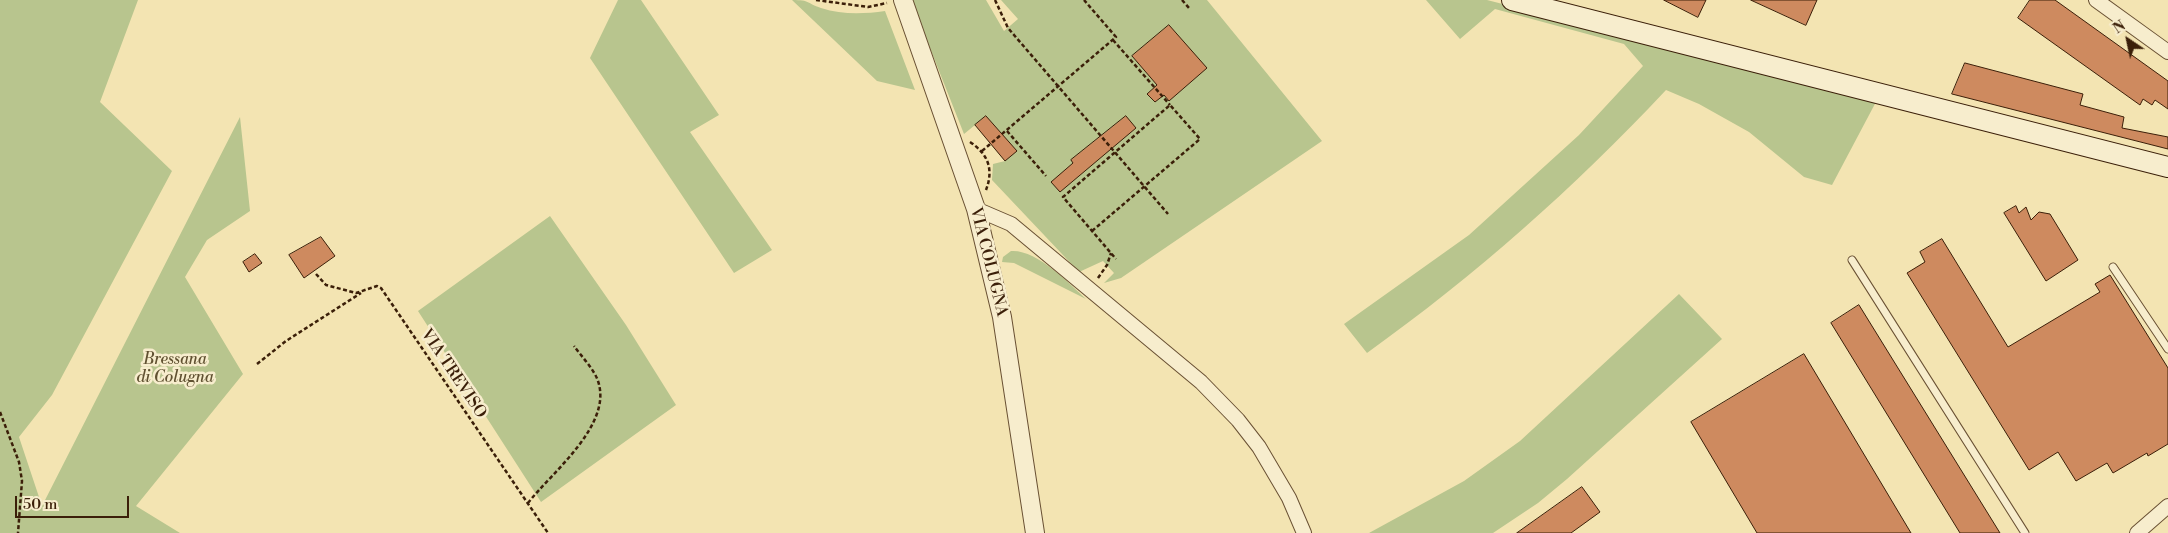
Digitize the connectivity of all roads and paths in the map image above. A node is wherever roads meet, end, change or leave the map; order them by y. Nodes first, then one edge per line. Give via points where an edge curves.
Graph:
1 (816, 0) edge
2 (996, 0) edge
3 (1084, 0) edge
4 (1182, 0) edge
5 (1512, 0) edge
6 (2096, 0) edge
7 (893, 3) edge
8 (1189, 8) dead end
9 (1113, 40) junction
10 (2168, 52) edge
11 (1058, 87) junction
12 (1170, 106) junction
13 (1007, 130) junction
14 (970, 142) dead end
15 (982, 151) junction
16 (1115, 152) junction
17 (990, 166) dead end
18 (2168, 167) edge
19 (1046, 176) dead end
20 (1145, 187) junction
21 (976, 209) junction
22 (1168, 214) dead end
23 (1092, 231) junction
24 (1111, 253) junction
25 (1116, 259) dead end
26 (1852, 260) dead end
27 (2113, 266) dead end
28 (316, 274) dead end
29 (1090, 290) junction
30 (364, 291) junction
31 (574, 346) dead end
32 (2168, 349) edge
33 (257, 364) dead end
34 (0, 412) edge
35 (528, 502) junction
36 (2168, 506) edge
37 (18, 533) edge
38 (548, 533) edge
39 (1035, 533) edge
40 (1304, 533) edge
41 (2025, 533) edge
42 (2137, 533) edge

1 - 7 path via 868,8
2 - 11 path via 1008,28
3 - 9 path via 1116,37
4 - 8 path
5 - 18 main road
6 - 10 street
7 - 21 street, VIA COLUGNA
9 - 11 path
9 - 12 path
11 - 13 path
11 - 16 path
12 - 16 path
12 - 20 path via 1200,139
13 - 15 path
13 - 19 path
14 - 15 path
15 - 17 path
16 - 20 path
16 - 23 path via 1063,196
20 - 22 path
20 - 23 path
21 - 29 street via 1011,224
21 - 39 street, VIA COLUGNA via 1002,317
23 - 24 path
24 - 25 path
24 - 29 path
26 - 41 lane
27 - 32 lane
28 - 30 path, VIA TREVISO via 326,285 356,293
29 - 40 street via 1201,382 1238,420 1289,498
30 - 33 path via 286,341
30 - 35 path, VIA TREVISO via 377,286 381,288
31 - 35 path via 598,380 601,400 587,435
34 - 37 path via 19,462 22,481
35 - 38 path, VIA TREVISO
36 - 42 street

